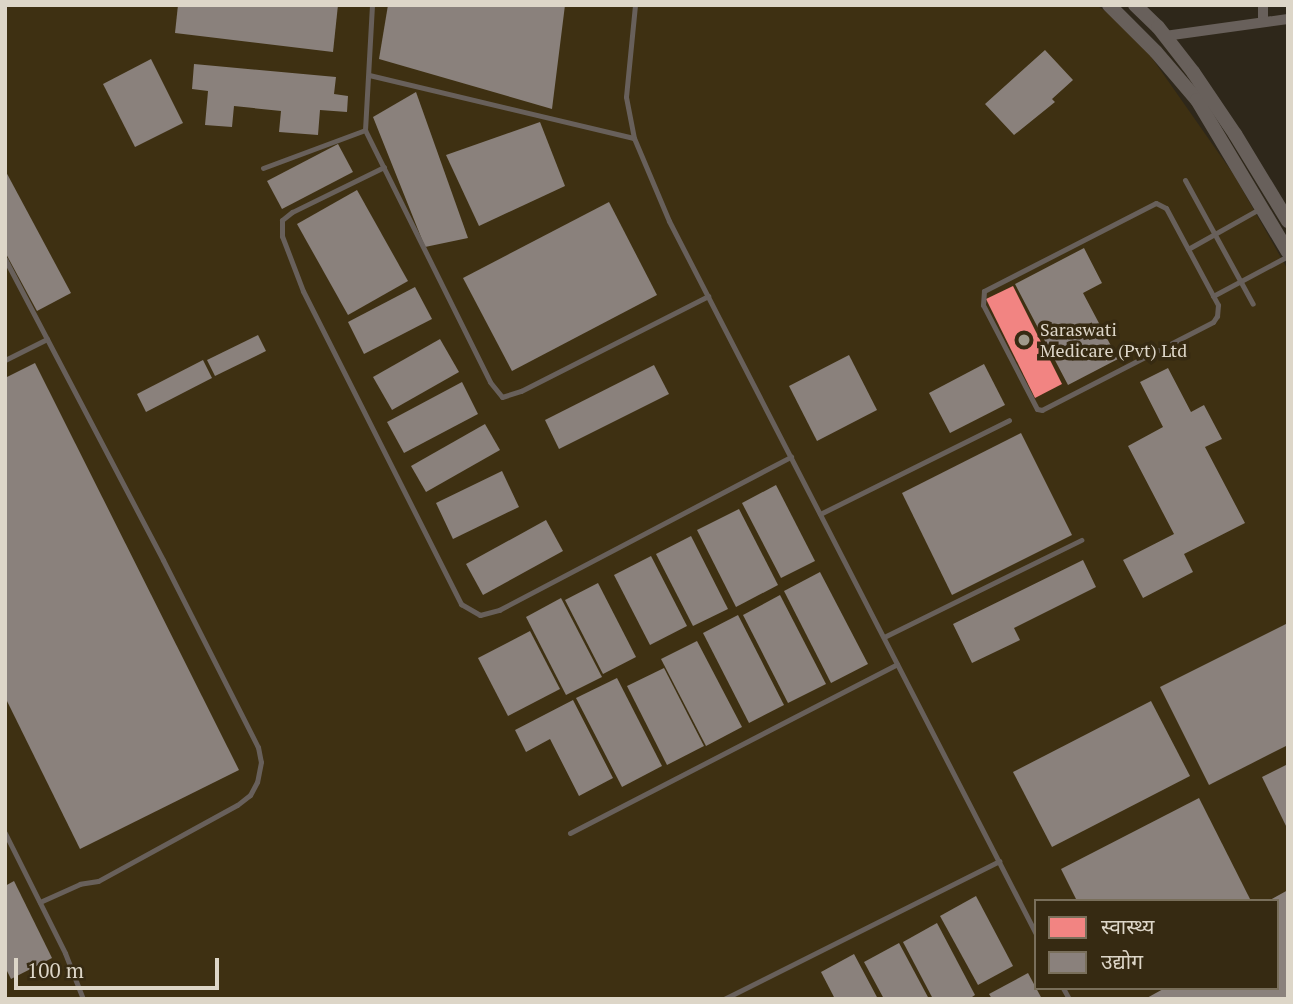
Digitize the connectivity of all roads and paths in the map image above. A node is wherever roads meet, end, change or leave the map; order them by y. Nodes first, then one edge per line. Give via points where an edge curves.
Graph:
1 (372, 5) edge
2 (635, 5) edge
3 (1109, 5) edge
4 (1135, 5) edge
5 (1263, 5) edge
6 (1288, 19) edge
7 (1263, 21) junction
8 (1165, 36) junction
9 (369, 75) junction
10 (365, 130) junction
11 (634, 138) junction
12 (384, 167) junction
13 (263, 168) dead end
14 (1185, 180) dead end
15 (1261, 208) junction
16 (1288, 221) edge
17 (1215, 233) junction
18 (1188, 249) junction
19 (1288, 254) edge
20 (5, 259) edge
21 (1241, 281) junction
22 (708, 296) junction
23 (1213, 296) junction
24 (1253, 304) dead end
25 (47, 339) junction
26 (5, 360) edge
27 (1009, 420) dead end
28 (791, 457) junction
29 (820, 514) junction
30 (1081, 540) dead end
31 (884, 638) junction
32 (897, 664) junction
33 (5, 833) edge
34 (570, 833) dead end
35 (999, 862) junction
36 (40, 902) junction
37 (1034, 930) edge
38 (83, 999) edge
39 (724, 999) edge

1 - 9 lane
2 - 11 lane via 626,97
3 - 15 street via 1197,100
4 - 8 street
5 - 7 street
6 - 7 street
7 - 8 street
8 - 16 street via 1235,134
9 - 10 lane
9 - 11 lane
10 - 12 lane
10 - 13 lane
11 - 22 lane
12 - 22 lane via 490,382 502,397
12 - 28 lane via 292,212 282,220 282,236 303,291 461,604 480,615 499,610
14 - 17 lane
15 - 17 lane
15 - 19 street
17 - 18 lane
17 - 21 lane
18 - 23 lane
18 - 23 lane via 1166,208 1156,203 984,291 983,305 1032,404 1042,410 1213,321 1218,305
19 - 21 lane
20 - 25 lane
21 - 23 lane
21 - 24 lane
22 - 28 lane
25 - 26 lane
25 - 36 lane via 258,747 261,762 250,795 237,805 106,876
27 - 29 lane
28 - 29 lane
29 - 31 lane
30 - 31 lane
31 - 32 lane
32 - 34 lane
32 - 35 lane
33 - 36 lane
35 - 37 lane
35 - 39 lane
36 - 38 lane

